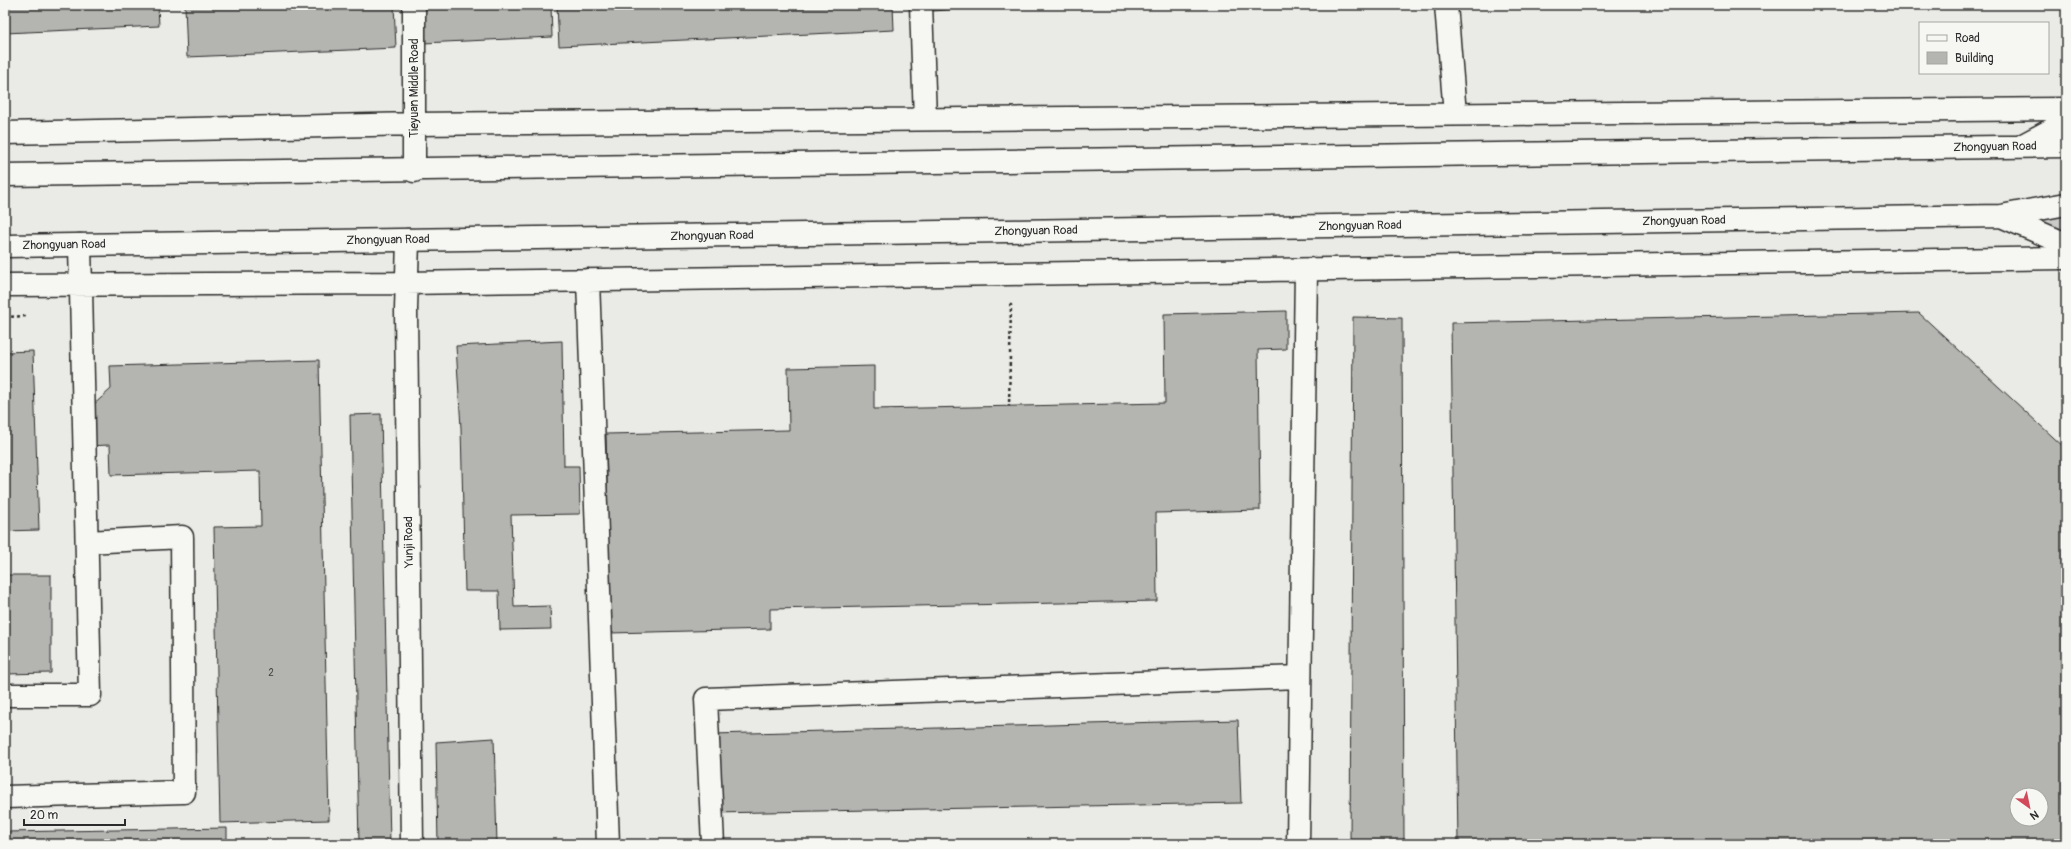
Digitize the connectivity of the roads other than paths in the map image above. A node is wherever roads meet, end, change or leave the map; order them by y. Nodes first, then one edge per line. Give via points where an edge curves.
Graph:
1 (414, 5) edge
2 (921, 5) edge
3 (1446, 5) edge
4 (2066, 109) edge
5 (1455, 114) junction
6 (925, 119) junction
7 (2066, 122) edge
8 (415, 124) junction
9 (5, 133) edge
10 (2066, 146) edge
11 (2021, 147) junction
12 (414, 170) junction
13 (5, 175) edge
14 (2066, 204) edge
15 (2001, 216) junction
16 (408, 240) junction
17 (2066, 244) edge
18 (80, 245) junction
19 (5, 246) edge
20 (2066, 258) edge
21 (1306, 270) junction
22 (588, 280) junction
23 (406, 283) junction
24 (5, 285) edge
25 (81, 285) junction
26 (87, 542) junction
27 (1300, 677) junction
28 (5, 695) edge
29 (5, 797) edge
30 (412, 844) edge
31 (608, 844) edge
32 (713, 844) edge
33 (1298, 844) edge

1 - 8 street, Tieyuan Middle Road
2 - 6 street
3 - 5 street
4 - 5 street
5 - 6 street
6 - 8 street
7 - 11 street
8 - 9 street
8 - 12 street, Tieyuan Middle Road
10 - 11 street, Zhongyuan Road
11 - 12 street, Zhongyuan Road
12 - 13 street, Zhongyuan Road
14 - 15 street, Zhongyuan Road
15 - 16 street, Zhongyuan Road
15 - 17 street
16 - 18 street, Zhongyuan Road
16 - 23 street, Yunji Road
18 - 19 street, Zhongyuan Road
18 - 25 street
20 - 21 street
21 - 22 street
21 - 27 street
22 - 23 street
22 - 31 street
23 - 25 street
23 - 30 street, Yunji Road
24 - 25 street
25 - 26 street
26 - 28 street via 90,695
26 - 29 street via 182,538 184,792
27 - 32 street via 706,699
27 - 33 street

